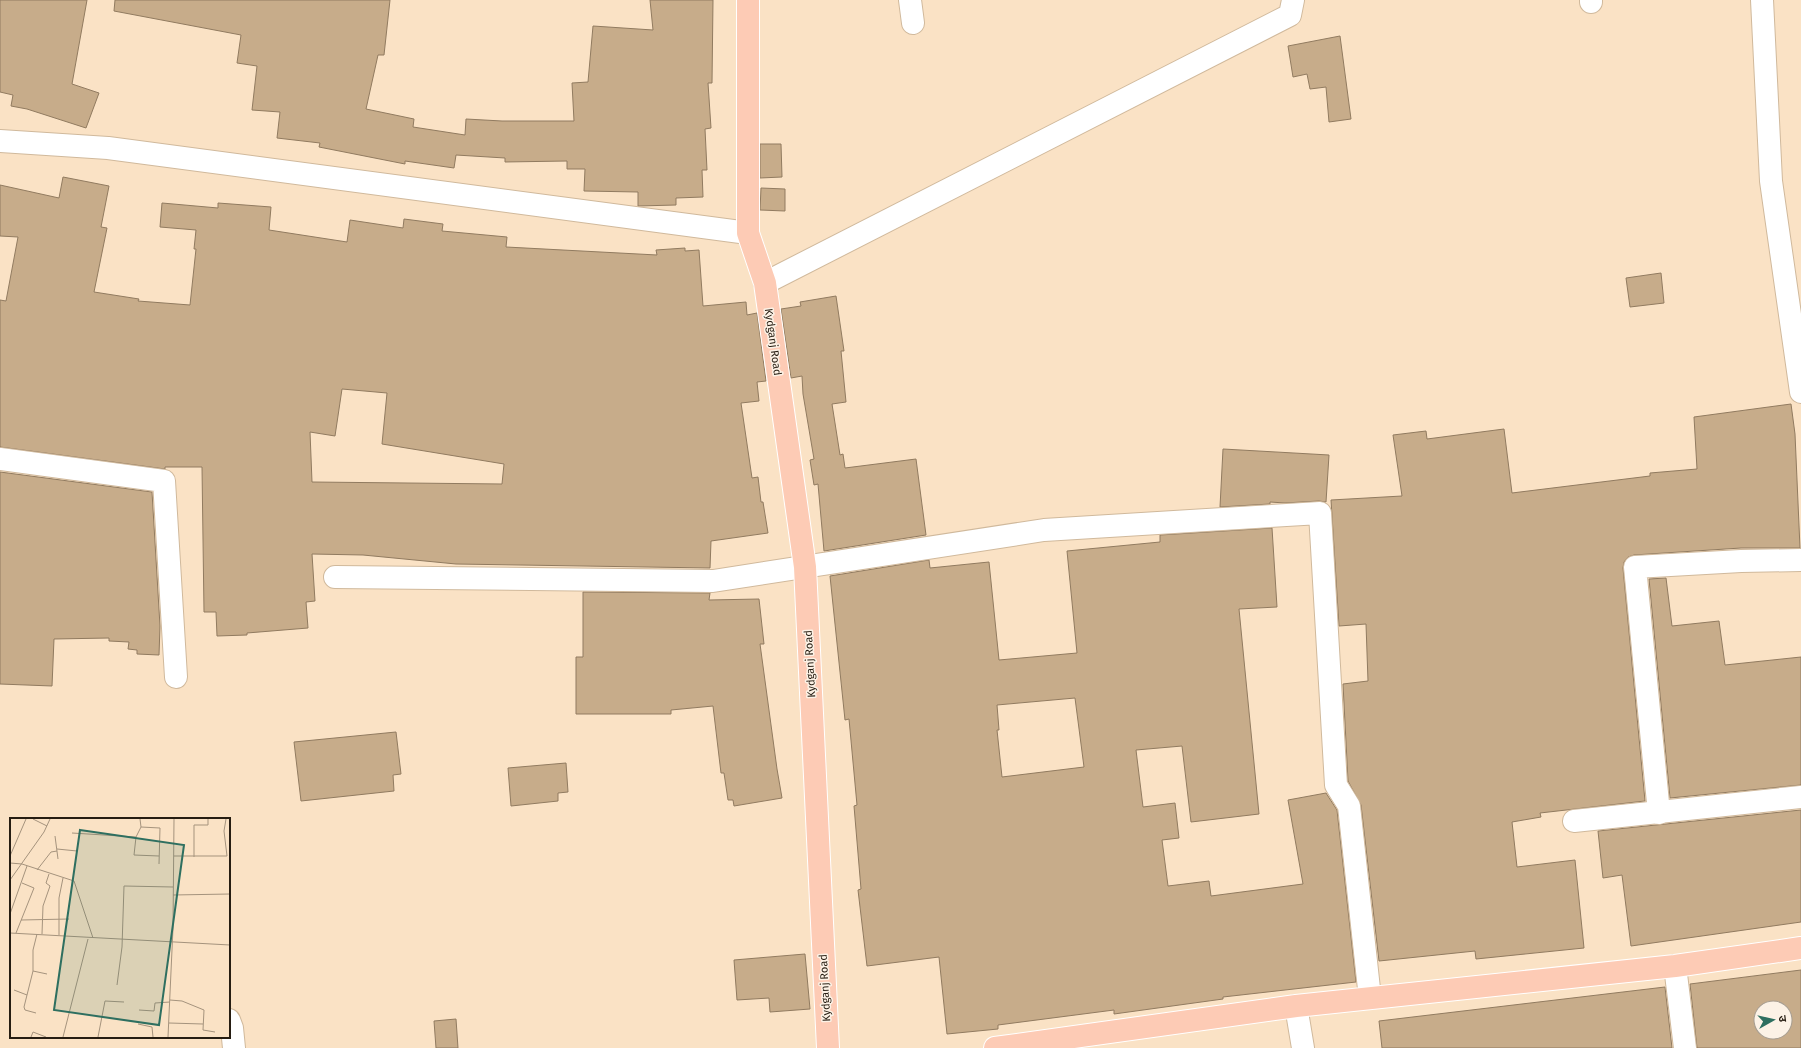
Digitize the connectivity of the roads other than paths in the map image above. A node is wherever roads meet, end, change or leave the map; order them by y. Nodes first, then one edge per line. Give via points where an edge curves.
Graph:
1 (748, 0) edge
2 (910, 0) edge
3 (1293, 0) edge
4 (1762, 0) edge
5 (914, 22) dead end
6 (0, 142) edge
7 (748, 233) junction
8 (764, 283) junction
9 (1801, 392) edge
10 (0, 459) edge
11 (1801, 560) edge
12 (805, 567) junction
13 (335, 577) dead end
14 (176, 677) dead end
15 (1801, 797) edge
16 (1659, 813) junction
17 (1574, 821) dead end
18 (1801, 948) edge
19 (1675, 966) junction
20 (1370, 998) junction
21 (1296, 1006) junction
22 (230, 1023) edge
23 (234, 1048) edge
24 (828, 1048) edge
25 (995, 1048) edge
26 (1302, 1048) edge
27 (1685, 1048) edge

1 - 7 main road, Kydganj Road
2 - 5 street
3 - 8 street via 1290,15
4 - 9 street via 1771,181
6 - 7 street via 108,148
7 - 8 main road, Kydganj Road
8 - 12 main road, Kydganj Road
10 - 14 street via 164,481
11 - 16 street via 1635,567
12 - 13 street via 713,581
12 - 20 street via 1044,530 1320,513 1336,785 1349,806
12 - 24 main road, Kydganj Road
15 - 16 street
16 - 17 street
18 - 19 main road
19 - 20 main road
19 - 27 street
20 - 21 main road
21 - 25 main road
21 - 26 street
22 - 23 street

